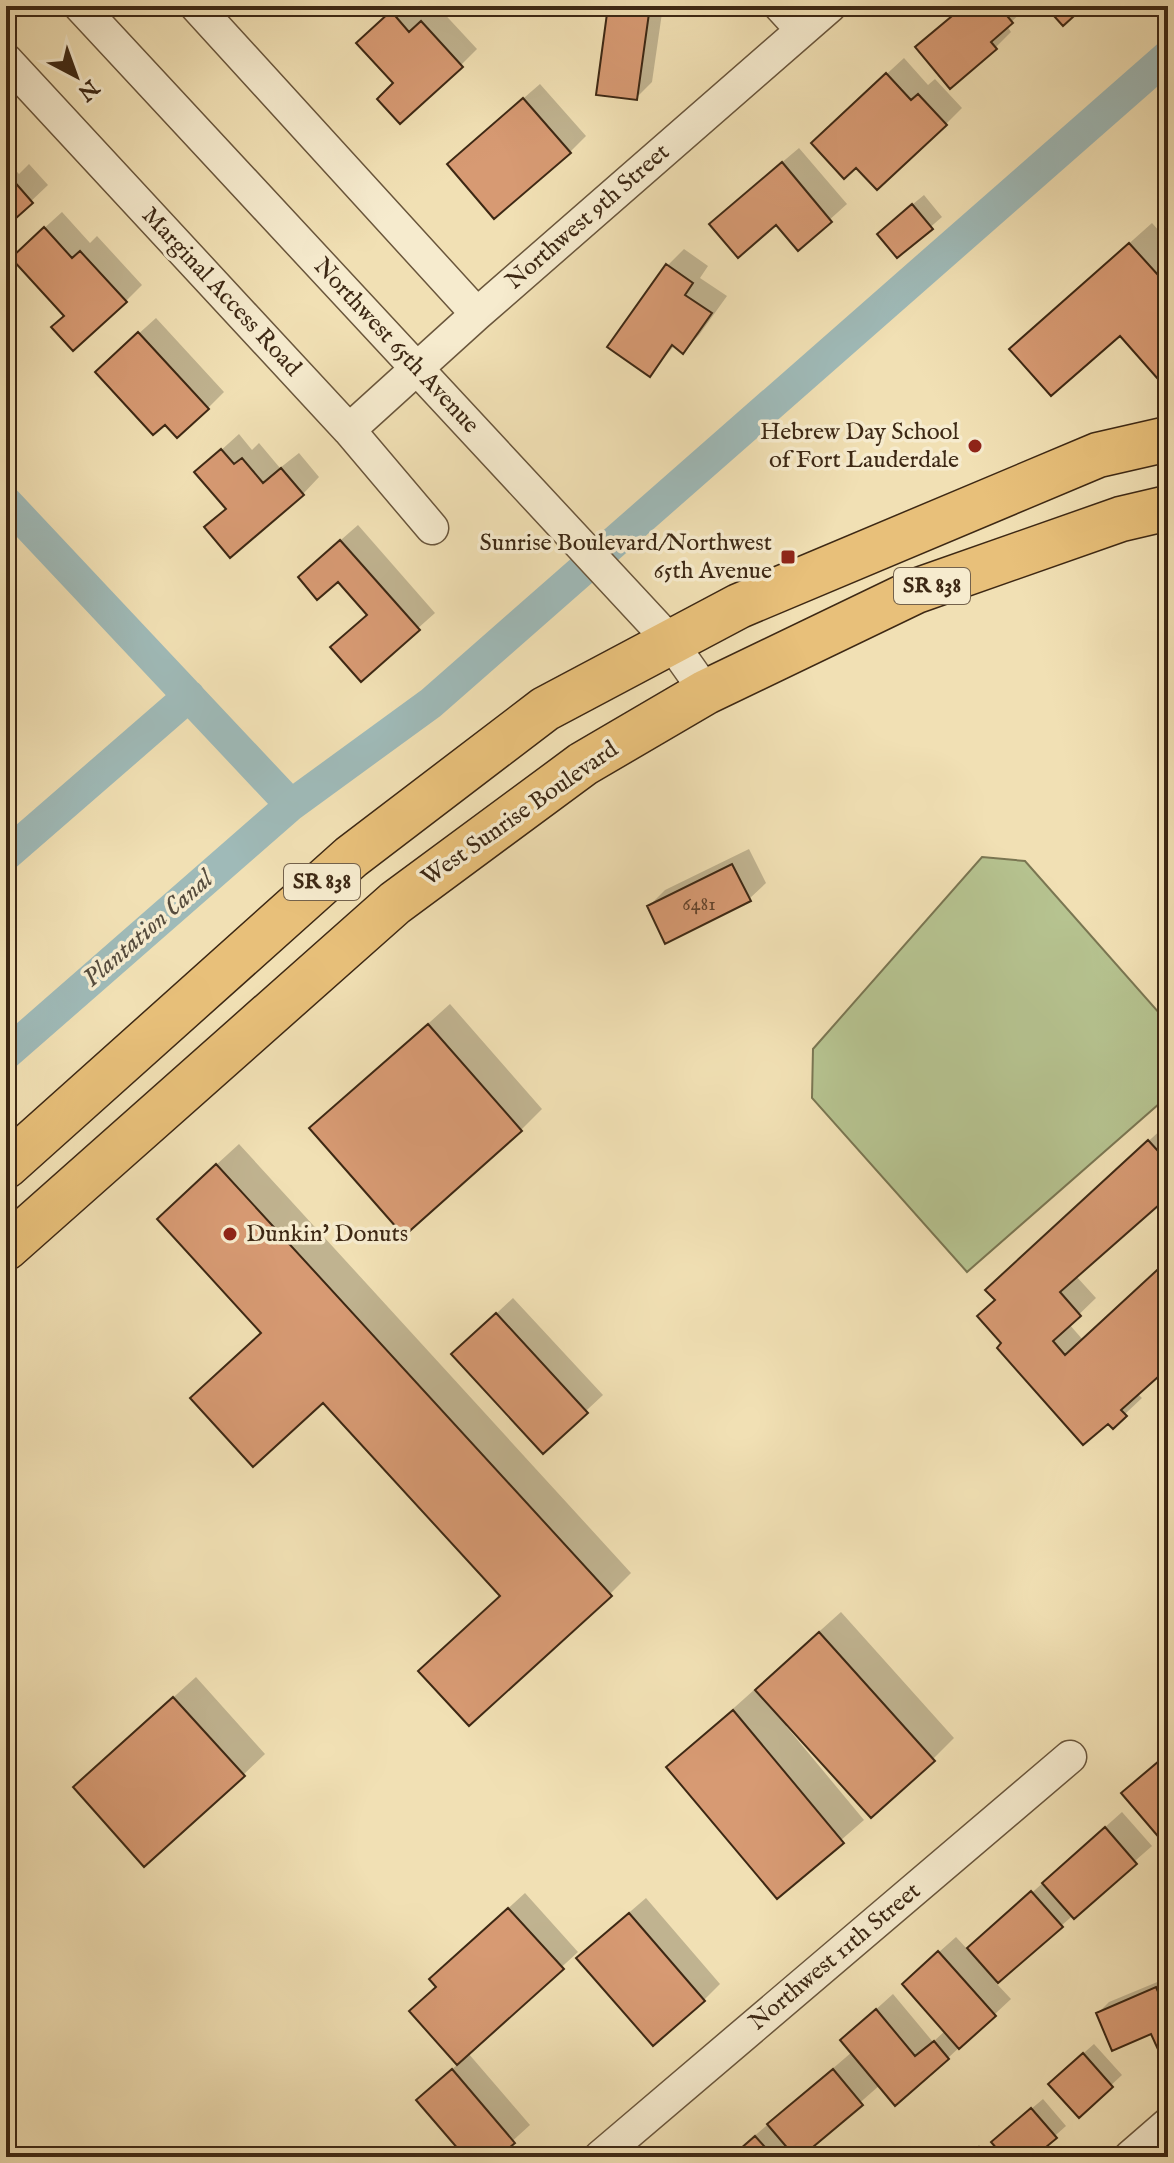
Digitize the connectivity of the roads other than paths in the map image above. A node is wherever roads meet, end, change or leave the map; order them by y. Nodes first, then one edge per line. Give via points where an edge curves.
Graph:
1 (80, 6) edge
2 (196, 6) edge
3 (780, 6) edge
4 (830, 6) edge
5 (802, 30) junction
6 (6, 60) edge
7 (477, 314) junction
8 (416, 368) junction
9 (349, 430) junction
10 (1168, 439) edge
11 (1168, 486) edge
12 (1168, 508) edge
13 (432, 528) dead end
14 (1011, 558) junction
15 (670, 641) junction
16 (706, 692) junction
17 (6, 1166) edge
18 (6, 1248) edge
19 (1070, 1757) dead end
20 (1168, 2124) edge
21 (600, 2157) edge
22 (1130, 2157) edge

1 - 8 street, Northwest 65th Avenue
2 - 7 street
3 - 5 street
4 - 5 street, Northwest 9th Street
5 - 7 street, Northwest 9th Street
6 - 9 street, Marginal Access Road
7 - 8 street, Northwest 9th Street
8 - 9 street, Northwest 9th Street
8 - 15 street, Northwest 65th Avenue
9 - 13 street, Marginal Access Road
10 - 15 highway, SR 838 via 1098,455 739,606
11 - 14 highway via 1051,517 1022,537
12 - 14 highway, West Sunrise Boulevard / SR 838
14 - 16 highway, West Sunrise Boulevard / SR 838 via 916,591
15 - 16 street, Northwest 65th Avenue
15 - 17 highway, SR 838 via 545,709 351,857
16 - 18 highway, West Sunrise Boulevard / SR 838 via 583,764 395,903
19 - 21 street, Northwest 11th Street
20 - 22 street

